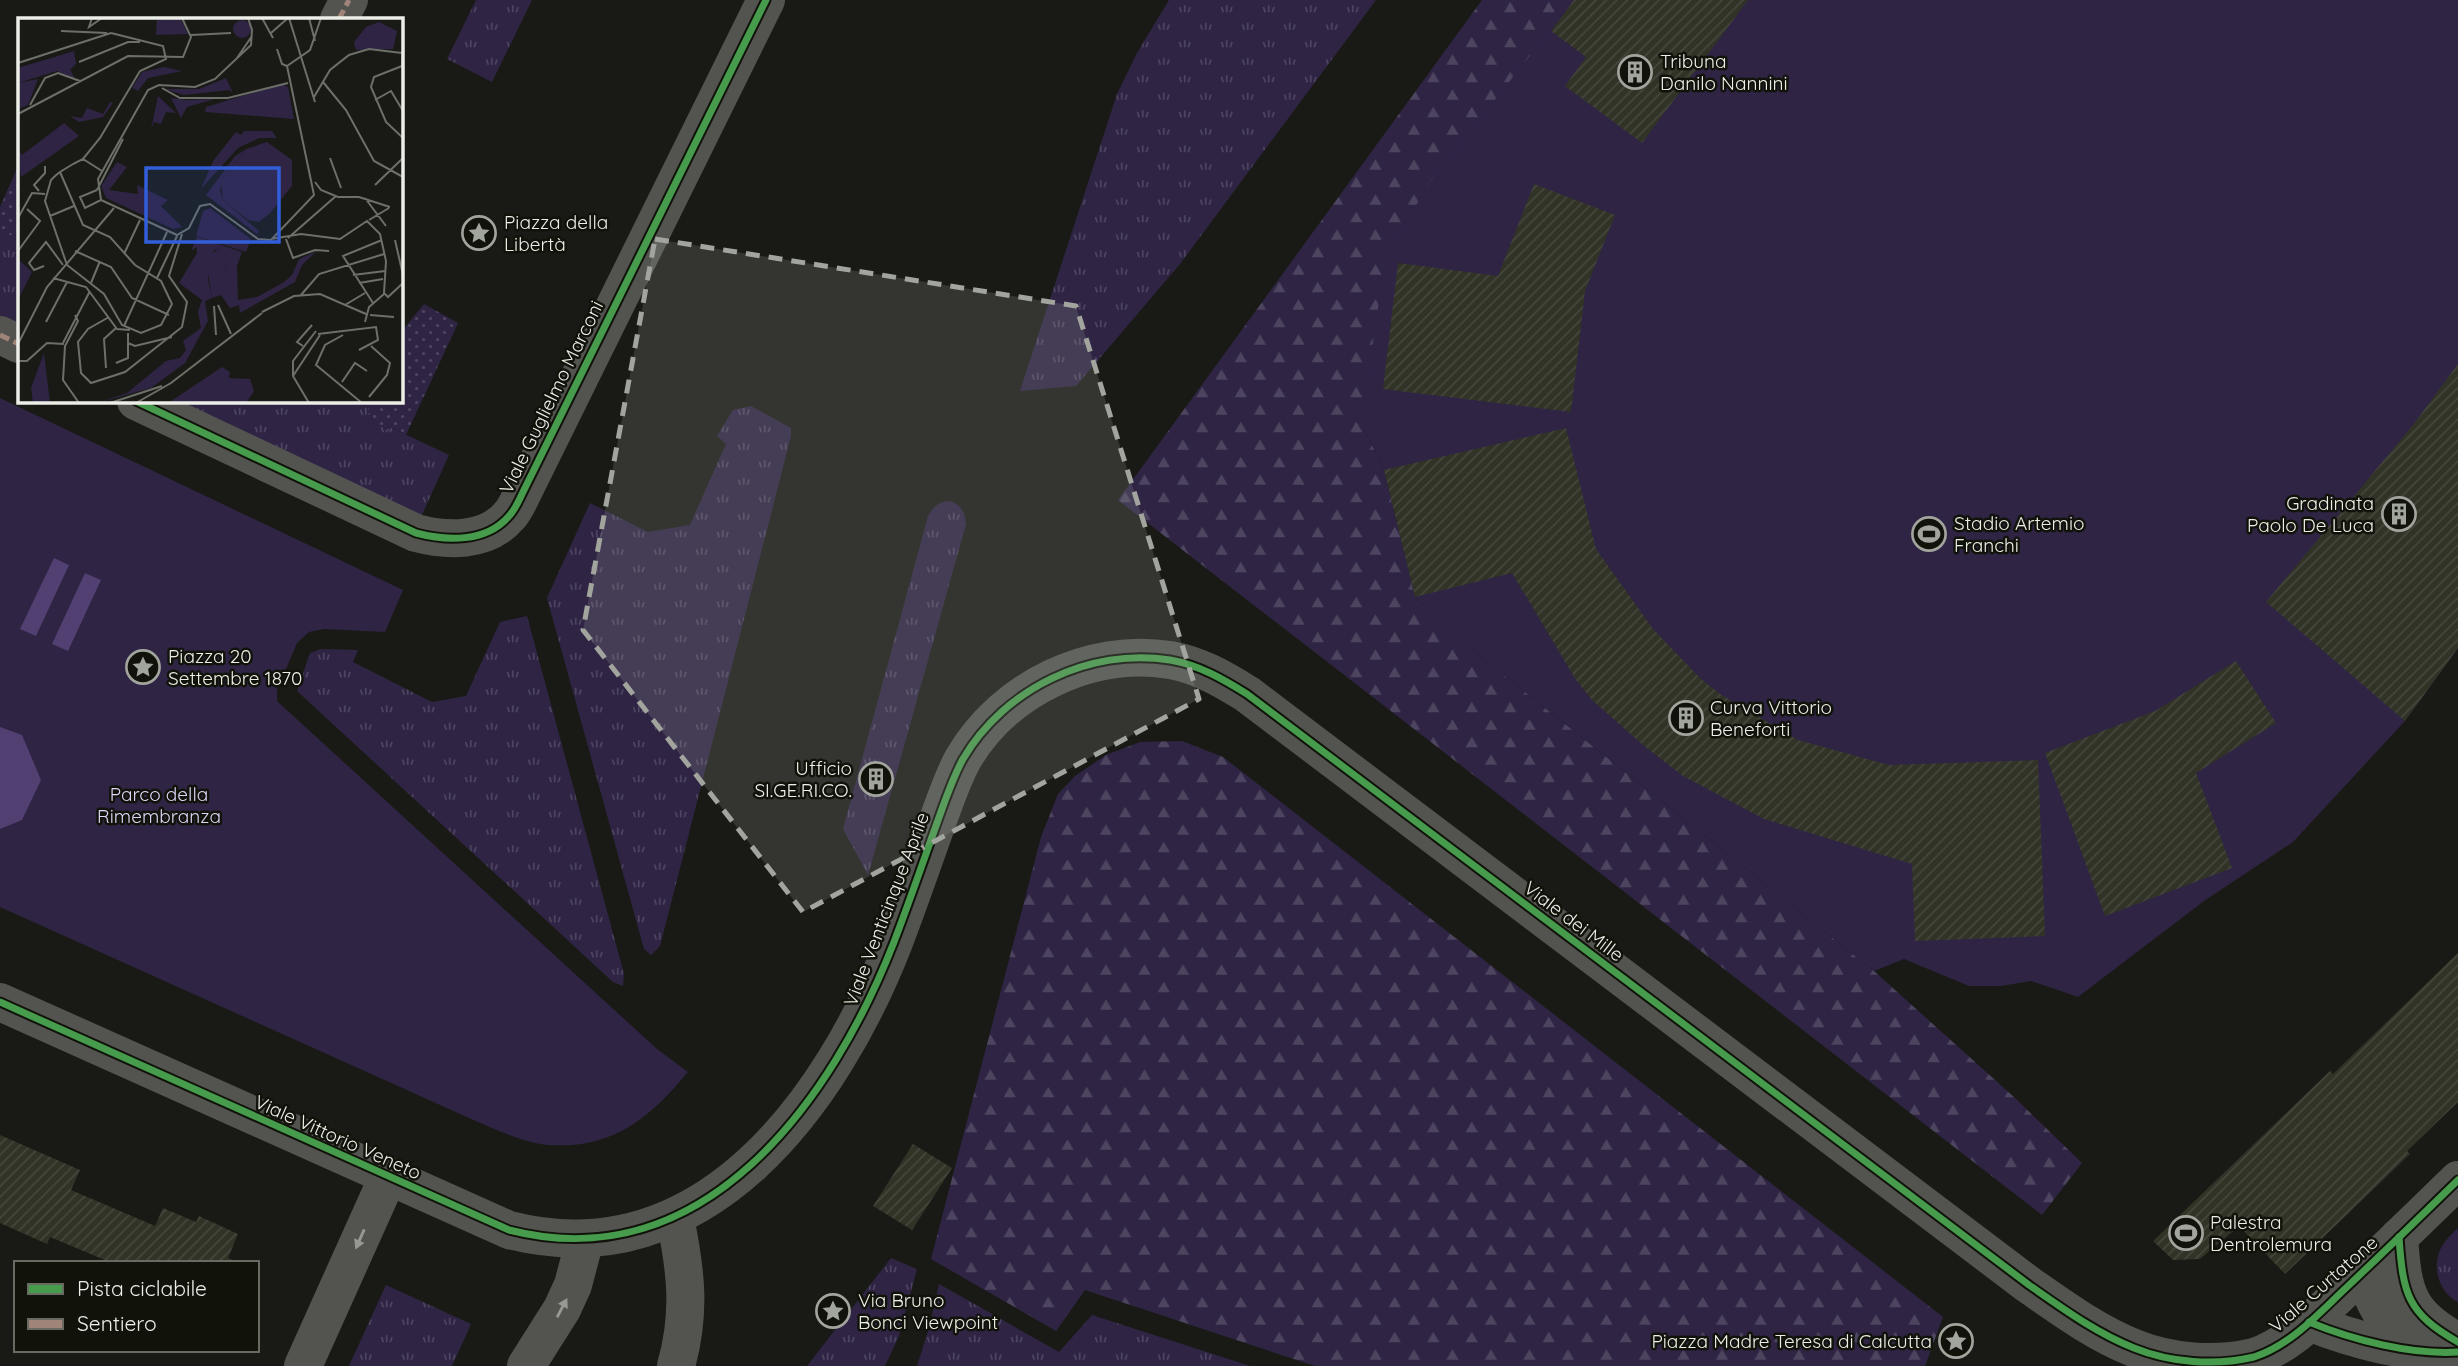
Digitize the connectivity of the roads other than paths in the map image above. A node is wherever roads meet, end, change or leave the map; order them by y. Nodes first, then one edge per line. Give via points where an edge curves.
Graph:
1 (349, 0) edge
2 (766, 0) edge
3 (340, 18) edge
4 (0, 335) edge
5 (18, 344) edge
6 (138, 402) edge
7 (1028, 691) joint
8 (0, 1002) edge
9 (388, 1177) junction
10 (2458, 1180) edge
11 (675, 1218) junction
12 (2399, 1237) junction
13 (585, 1239) junction
14 (2363, 1271) junction
15 (2069, 1313) joint
16 (2309, 1322) junction
17 (2446, 1348) edge
18 (303, 1366) edge
19 (526, 1366) edge
20 (676, 1366) edge

1 - 3 street
2 - 6 street, Viale Guglielmo Marconi via 528,484 509,516 494,528 455,540 416,533
4 - 5 street
7 - 11 street, Viale Venticinque Aprile via 998,714 962,761 881,973 824,1080 757,1159 715,1194
7 - 15 street, Viale dei Mille via 1065,673 1125,658 1170,660 1226,681
8 - 9 street, Viale Vittorio Veneto
9 - 13 street, Viale Vittorio Veneto via 509,1230
9 -> 18 street
10 - 12 street, Viale Curtatone
11 - 13 street, Viale Vittorio Veneto via 640,1230
11 - 20 street via 687,1290 685,1331
12 - 14 street, Viale Curtatone
12 - 17 street via 2401,1272 2409,1299
19 -> 13 street via 573,1285
14 - 16 street, Viale Curtatone
14 - 17 street via 2383,1318
15 - 16 street, Viale Curtatone via 2133,1348 2200,1363 2255,1356
16 - 17 street via 2352,1337

